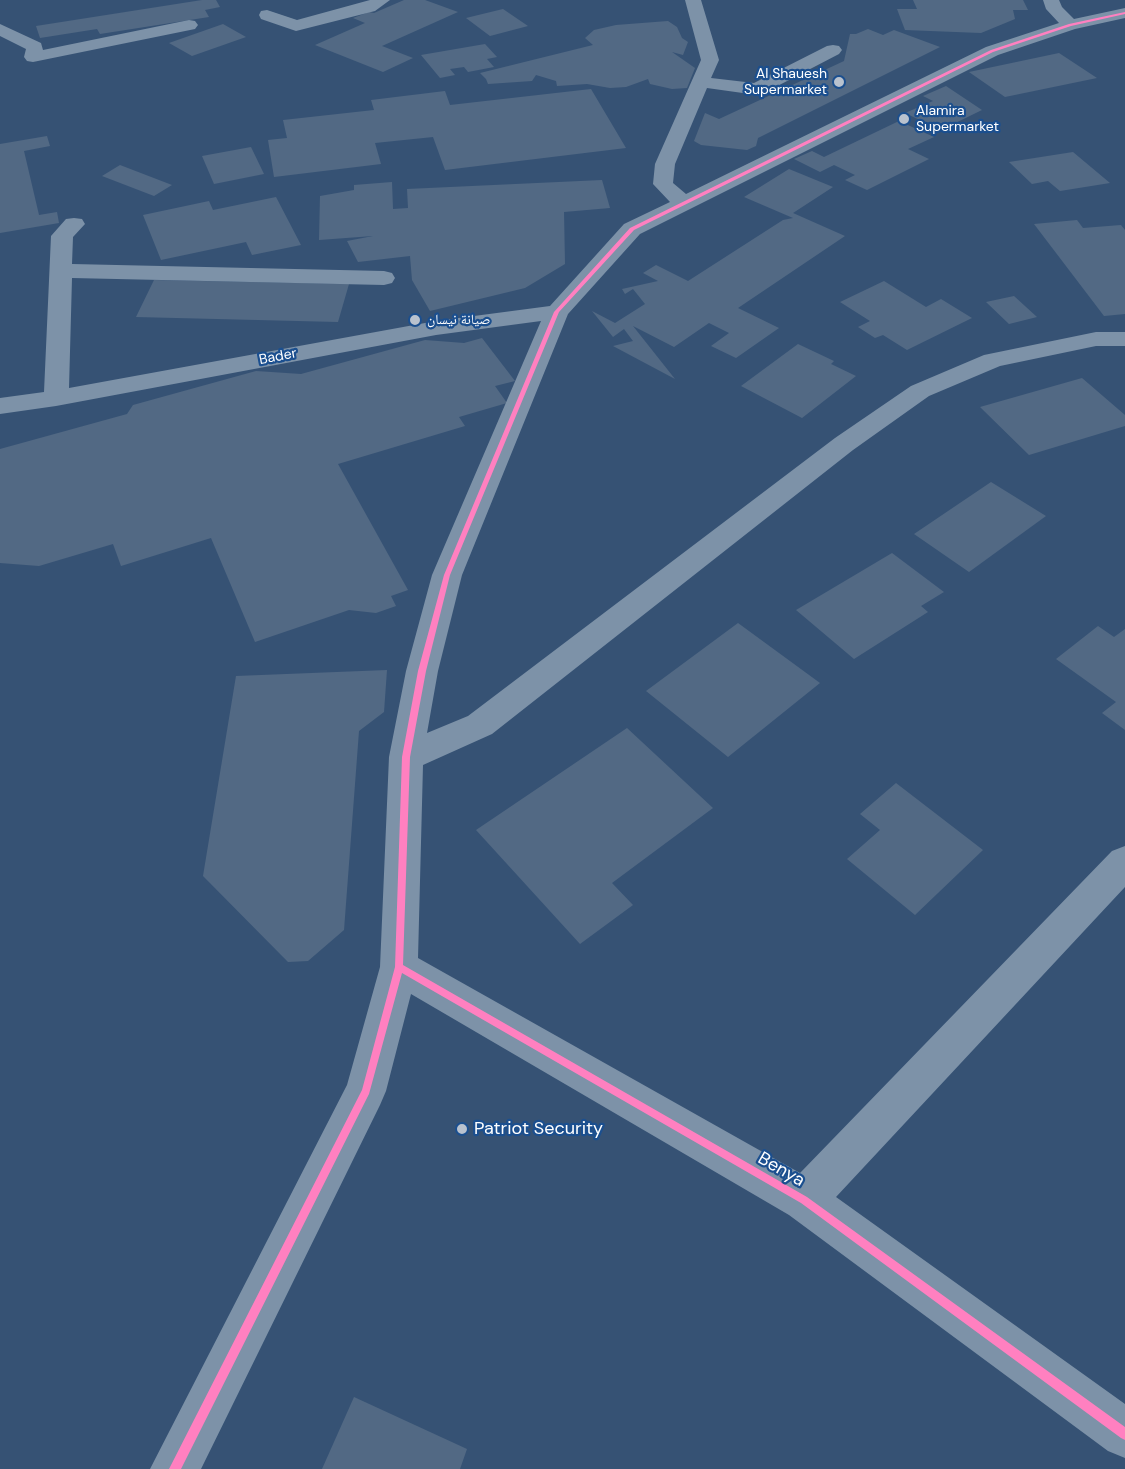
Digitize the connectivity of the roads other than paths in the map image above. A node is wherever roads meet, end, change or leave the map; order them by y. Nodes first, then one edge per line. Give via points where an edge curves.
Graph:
1 (382, 0) edge
2 (693, 0) edge
3 (1051, 0) edge
4 (1125, 13) edge
5 (267, 15) dead end
6 (189, 25) dead end
7 (1070, 25) junction
8 (0, 29) edge
9 (833, 50) dead end
10 (701, 82) junction
11 (683, 203) junction
12 (74, 224) dead end
13 (61, 271) junction
14 (384, 278) dead end
15 (557, 312) junction
16 (1125, 339) edge
17 (56, 398) junction
18 (2, 408) edge
19 (406, 757) junction
20 (1125, 862) edge
21 (399, 967) junction
22 (804, 1200) junction
23 (1125, 1434) edge
24 (175, 1469) edge

1 - 5 street via 296,26
2 - 10 street via 710,60
3 - 7 street via 1054,9
4 - 7 street
6 - 8 street via 33,57 35,47
7 - 11 street via 992,51
9 - 10 street via 757,90
10 - 11 street via 665,164 663,184
11 - 15 street via 632,229
12 - 13 street via 62,236
13 - 14 street
13 - 17 street
15 - 17 street, Bader via 436,328
15 - 19 street via 447,575 422,671
16 - 19 street via 1096,339 993,360 920,391 844,444 480,725
17 - 18 street, Bader
19 - 21 street
20 - 22 street
21 - 22 street, Benya
21 - 24 street via 366,1091
22 - 23 street, Benya

